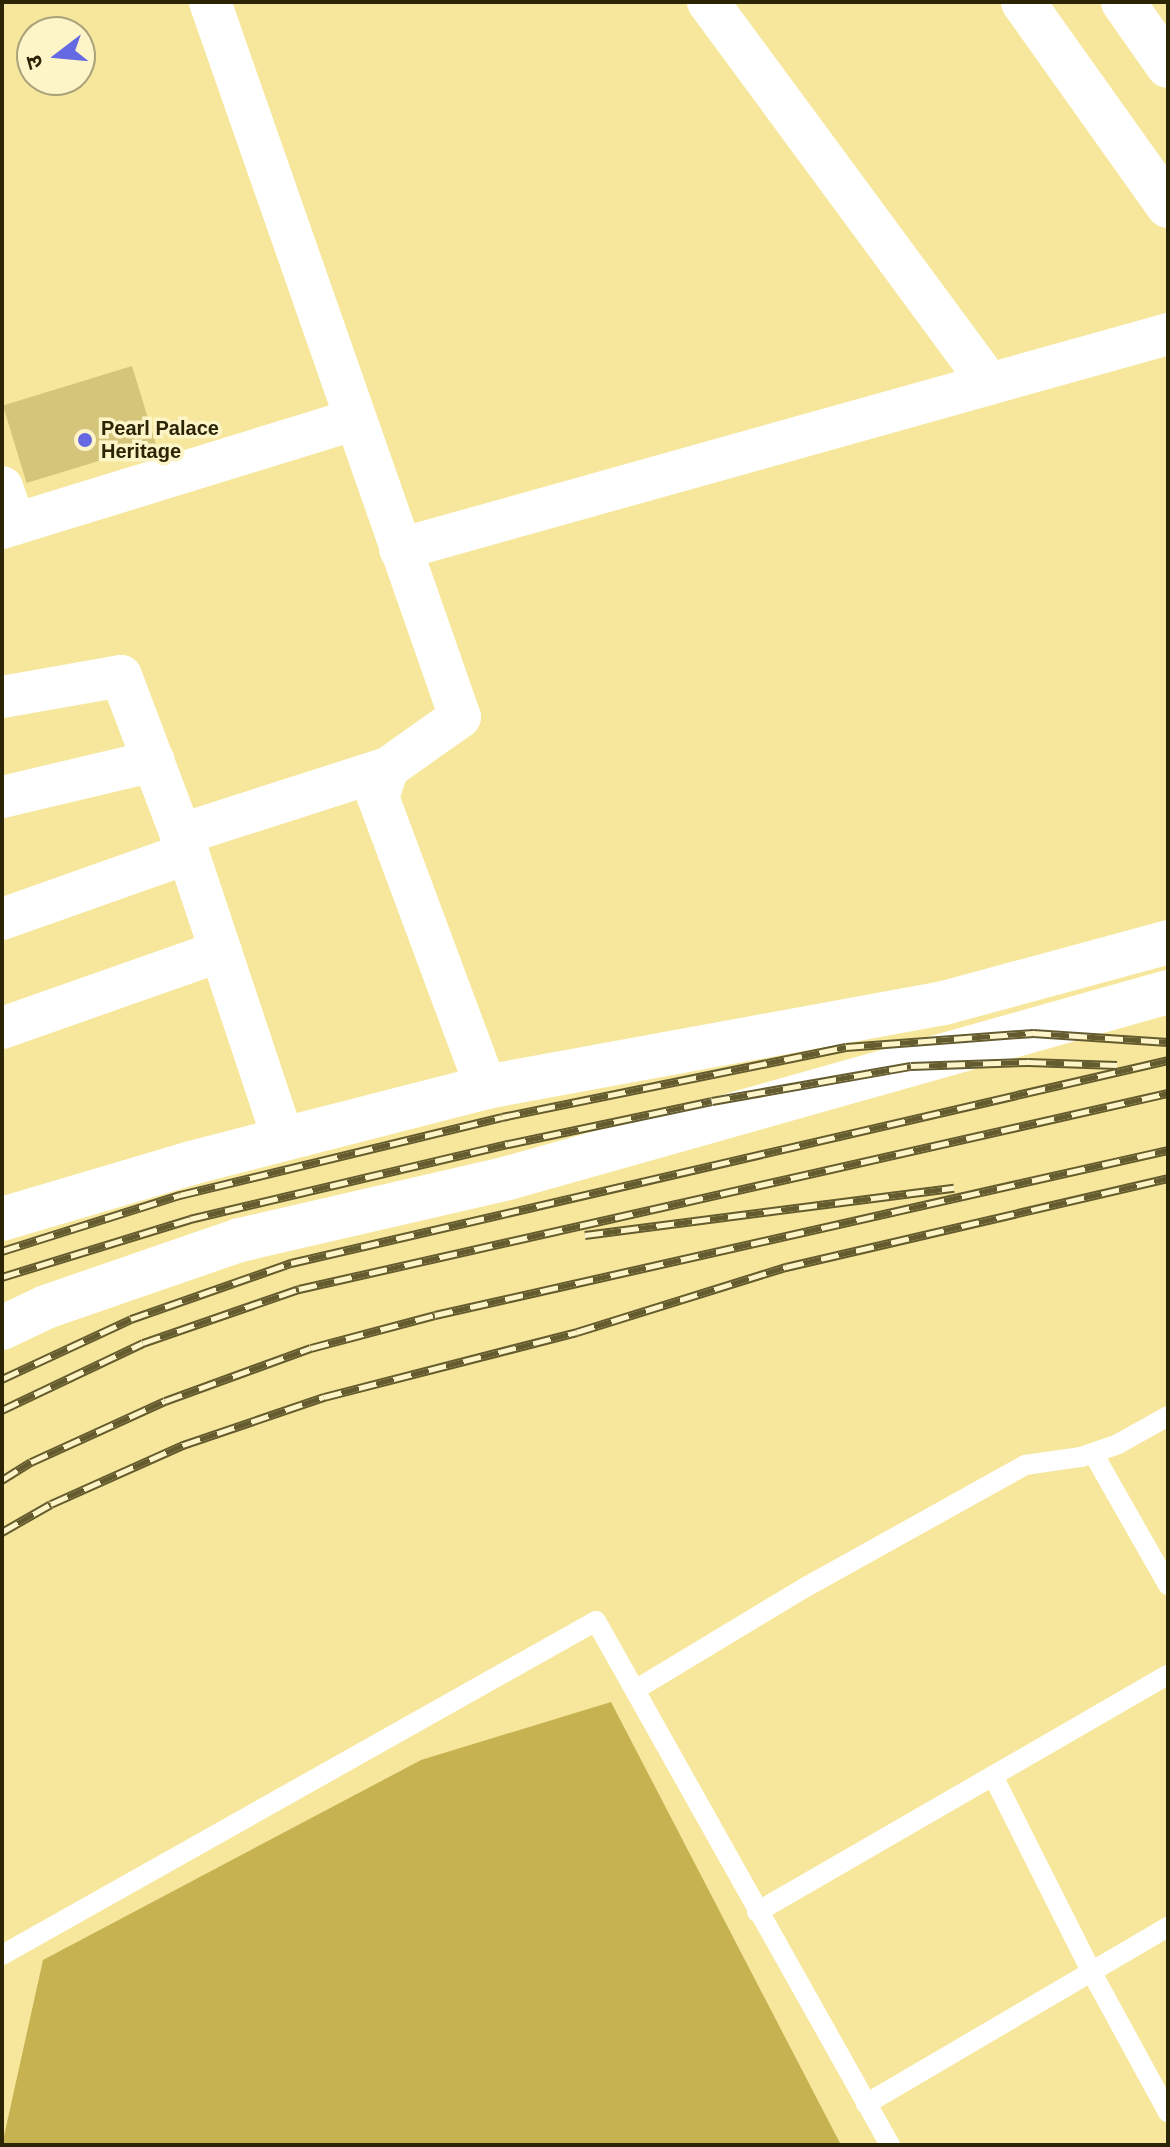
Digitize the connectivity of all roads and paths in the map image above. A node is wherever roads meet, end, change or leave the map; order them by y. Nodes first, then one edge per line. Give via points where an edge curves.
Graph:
1 (210, 2) edge
2 (708, 2) edge
3 (1023, 2) edge
4 (1123, 2) edge
5 (1168, 66) edge
6 (1168, 206) edge
7 (1168, 334) edge
8 (989, 383) junction
9 (354, 420) junction
10 (6, 513) edge
11 (400, 549) junction
12 (2, 697) edge
13 (154, 761) junction
14 (388, 768) junction
15 (2, 797) edge
16 (185, 844) junction
17 (2, 919) edge
18 (1168, 942) edge
19 (221, 951) junction
20 (1168, 992) edge
21 (2, 1028) edge
22 (486, 1087) junction
23 (283, 1139) junction
24 (2, 1219) edge
25 (2, 1328) edge
26 (1168, 1416) edge
27 (1093, 1453) junction
28 (1168, 1585) edge
29 (1168, 1675) edge
30 (635, 1690) junction
31 (993, 1776) junction
32 (757, 1912) junction
33 (1168, 1927) edge
34 (2, 1955) edge
35 (1091, 1971) junction
36 (866, 2104) junction
37 (1168, 2112) edge
38 (890, 2145) edge

1 - 9 street
2 - 8 street
3 - 6 main road
4 - 5 main road
7 - 8 street
8 - 11 street
9 - 10 street
9 - 11 street
11 - 14 street via 460,717
12 - 13 street via 121,676
13 - 15 street
13 - 16 street
14 - 16 street
14 - 22 street via 378,797
16 - 17 street
16 - 19 street
18 - 22 main road via 944,1003
19 - 21 street
19 - 23 street
20 - 25 main road via 508,1178 240,1240 46,1307
22 - 23 main road
23 - 24 main road
26 - 27 lane
27 - 28 lane
27 - 30 lane via 1025,1465
29 - 31 lane
30 - 32 lane
30 - 34 lane via 596,1621
31 - 32 lane
31 - 35 lane
32 - 36 lane
33 - 35 lane
35 - 36 lane
35 - 37 lane
36 - 38 lane

